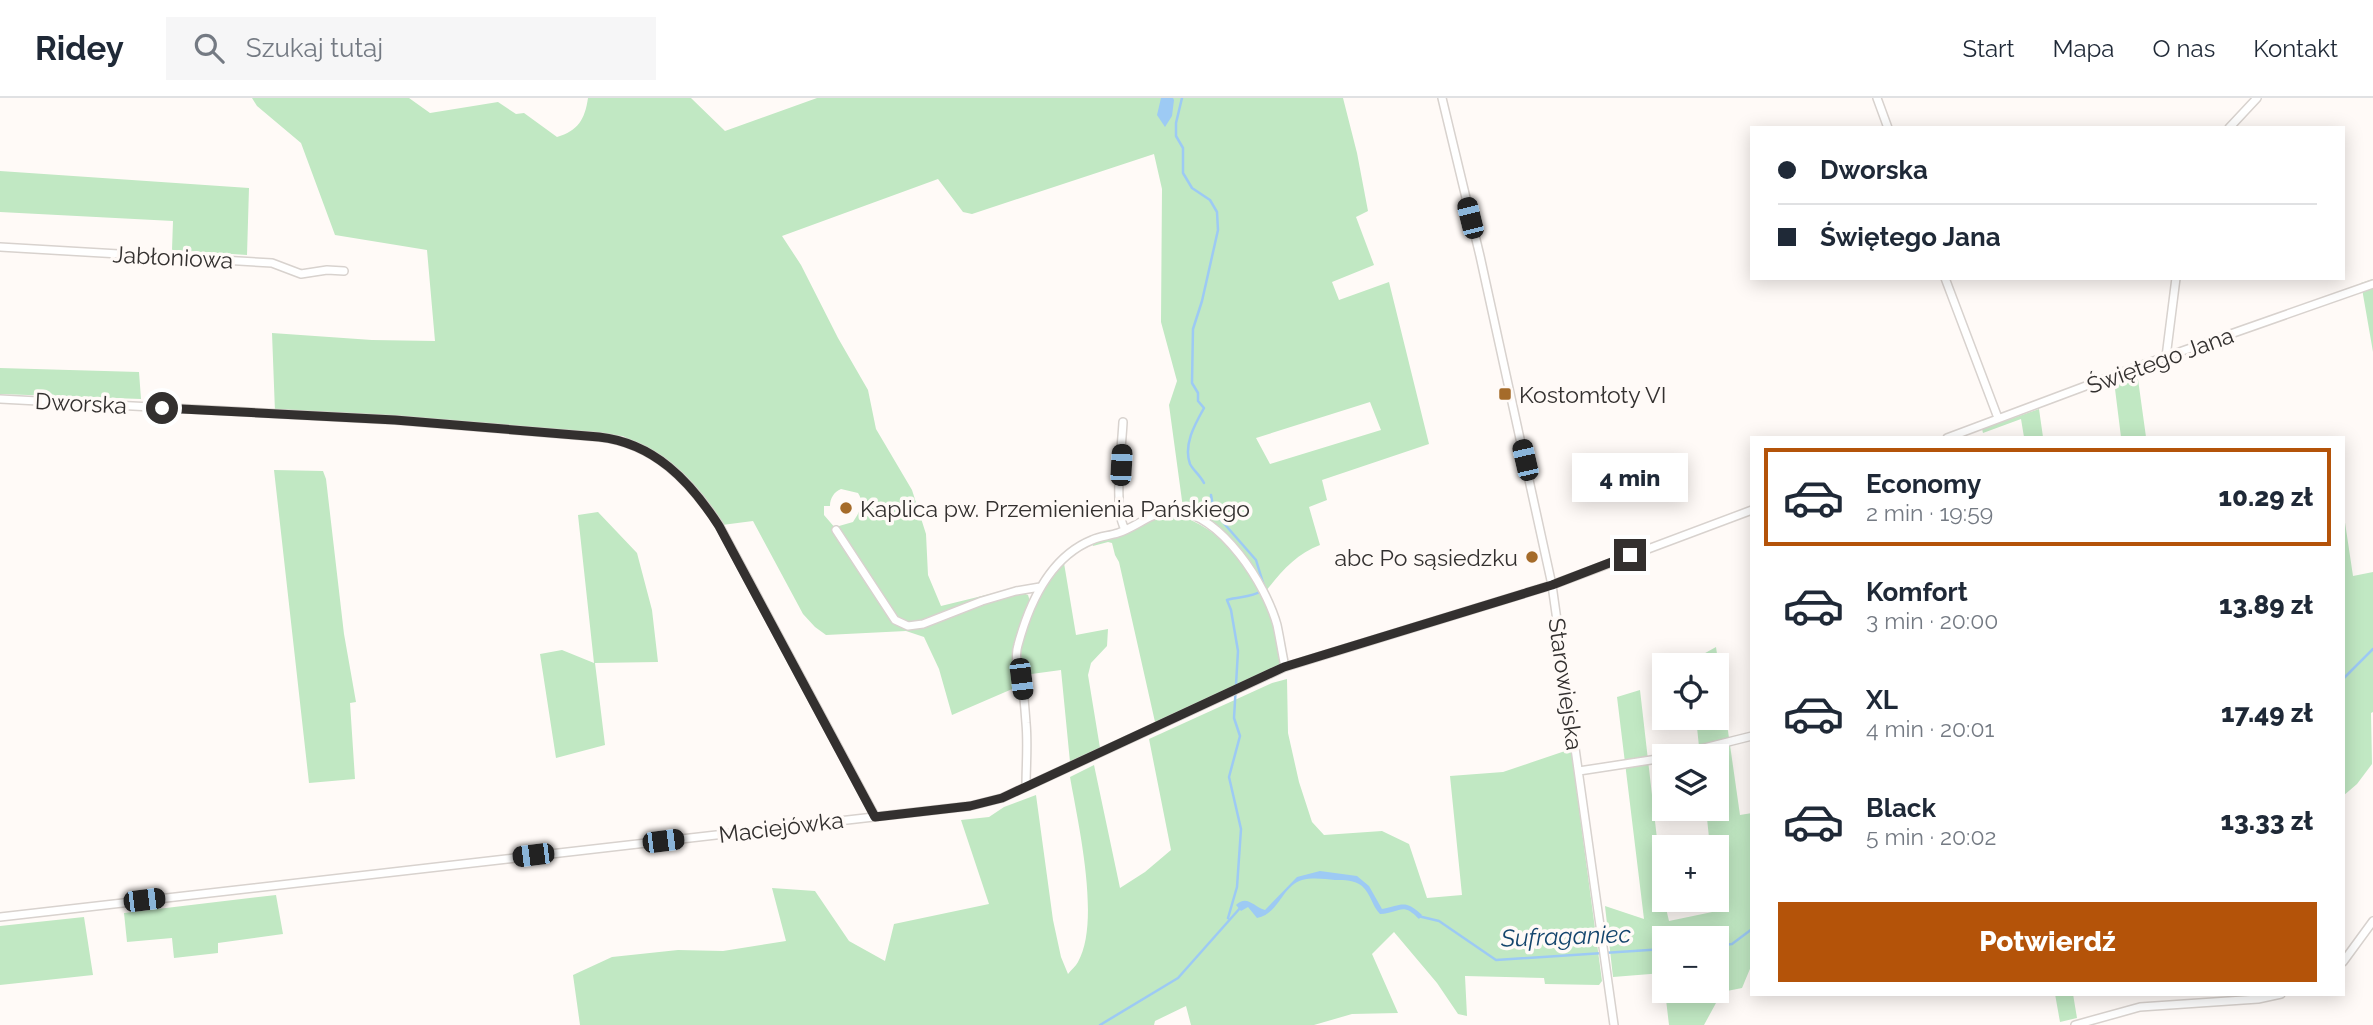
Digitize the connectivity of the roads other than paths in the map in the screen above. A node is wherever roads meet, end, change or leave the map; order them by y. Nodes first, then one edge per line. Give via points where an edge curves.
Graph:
1 (1442, 98) edge
2 (1877, 98) edge
3 (2257, 98) edge
4 (1887, 126) edge
5 (2232, 126) edge
6 (0, 247) edge
7 (344, 271) dead end
8 (1946, 280) edge
9 (2176, 280) edge
10 (2373, 284) edge
11 (2166, 357) junction
12 (0, 398) edge
13 (1998, 418) junction
14 (1123, 422) dead end
15 (1952, 436) edge
16 (1750, 511) edge
17 (1125, 529) junction
18 (836, 530) dead end
19 (1552, 585) junction
20 (1040, 587) junction
21 (1284, 667) junction
22 (1750, 736) edge
23 (1720, 744) edge
24 (1652, 760) edge
25 (1579, 771) junction
26 (1026, 787) junction
27 (875, 817) junction
28 (0, 917) edge
29 (2373, 921) edge
30 (2345, 959) edge
31 (2272, 996) edge
32 (1614, 1025) edge
33 (2075, 1025) edge

1 - 19 street, Starowiejska
2 - 4 street
3 - 5 street
6 - 7 street, Jabłoniowa via 272,263 301,274
8 - 13 street
9 - 11 street
10 - 11 street, Świętego Jana
11 - 13 street, Świętego Jana
12 - 27 street, Dworska via 395,420 633,443 678,474 702,499
13 - 15 street, Świętego Jana
14 - 17 street via 1119,508
16 - 19 street
17 - 20 street via 1076,549
17 - 21 street via 1174,510 1193,514 1212,526 1262,590 1276,624
18 - 20 street via 895,620 908,626
19 - 21 street
19 - 25 street, Starowiejska
20 - 26 street via 1016,662 1027,728
21 - 26 street, Maciejówka
22 - 23 street
24 - 25 street
25 - 32 street, Starowiejska
26 - 27 street, Maciejówka via 970,806
27 - 28 street, Maciejówka
29 - 30 street
31 - 33 street via 2140,1007

